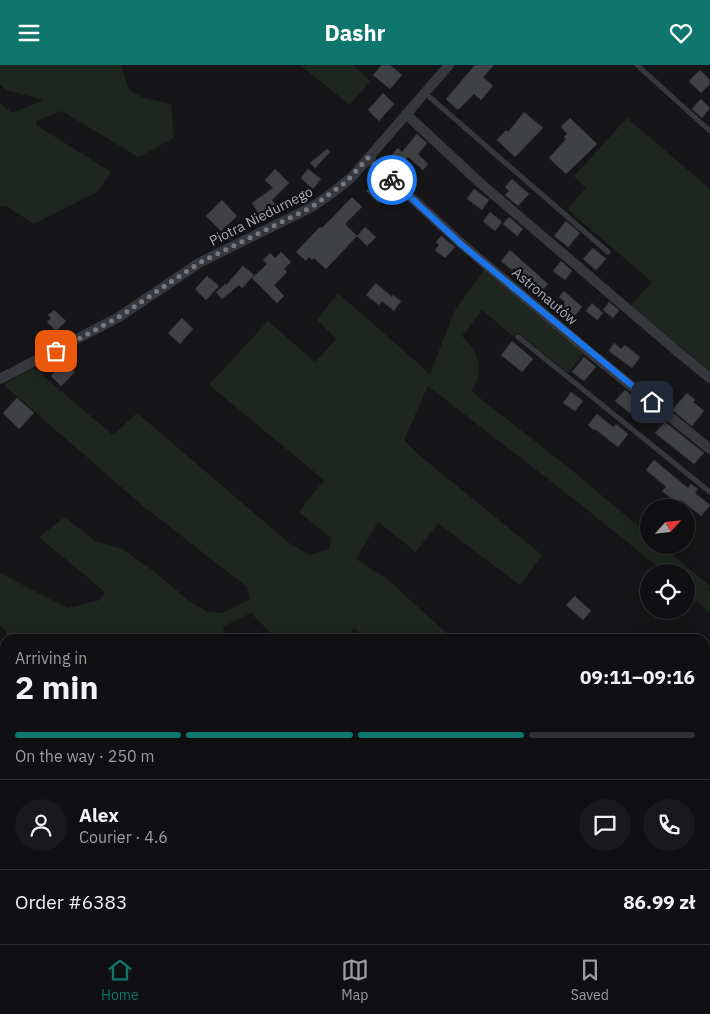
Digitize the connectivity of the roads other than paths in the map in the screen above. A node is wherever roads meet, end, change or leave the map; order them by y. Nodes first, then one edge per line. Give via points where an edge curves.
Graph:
1 (449, 65) edge
2 (636, 65) edge
3 (424, 93) junction
4 (406, 114) junction
5 (710, 131) edge
6 (368, 158) junction
7 (608, 252) dead end
8 (518, 337) dead end
9 (710, 378) edge
10 (0, 379) edge
11 (710, 449) edge
12 (710, 493) edge

1 - 3 street, Piotra Niedurnego
2 - 5 lane
3 - 4 street, Piotra Niedurnego
3 - 7 lane
4 - 6 street, Piotra Niedurnego
4 - 9 street via 479,183
6 - 10 street, Piotra Niedurnego via 346,182 312,207 199,263 119,317
6 - 11 street, Astronautów via 462,245
8 - 12 lane

